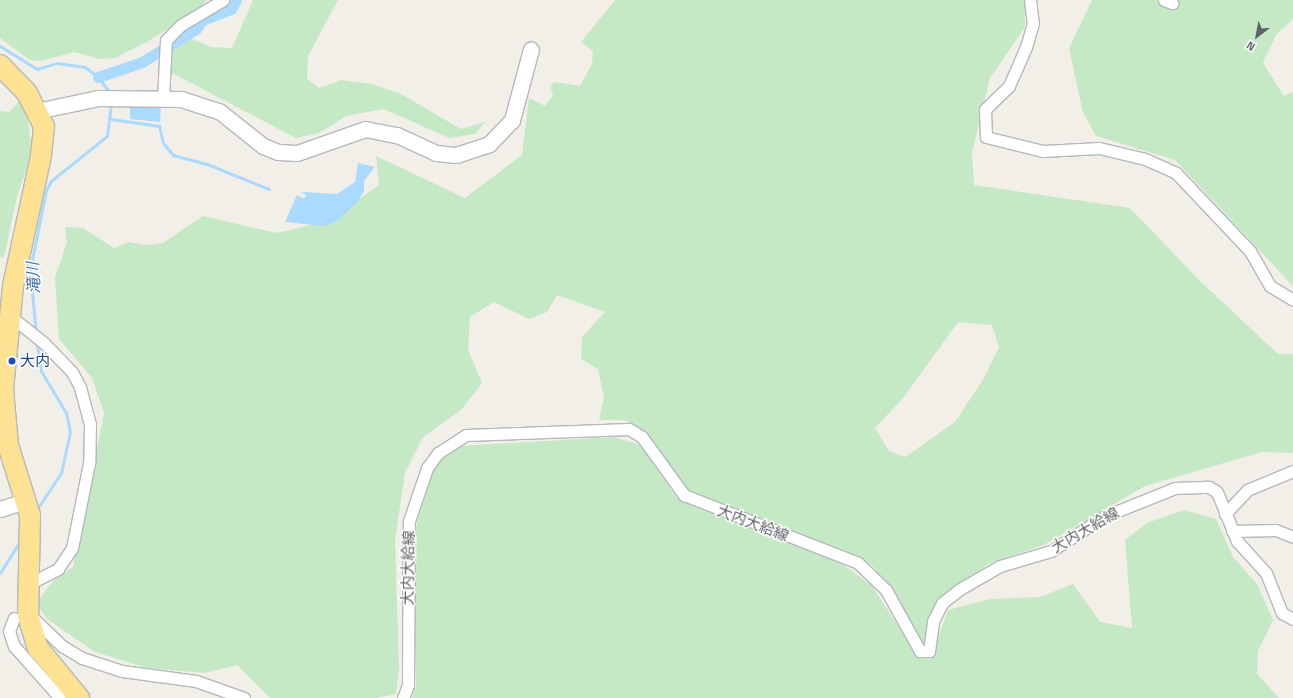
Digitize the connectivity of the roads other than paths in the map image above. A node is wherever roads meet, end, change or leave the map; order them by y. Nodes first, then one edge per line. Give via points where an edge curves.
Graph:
1 (223, 0) edge
2 (1030, 0) edge
3 (531, 49) dead end
4 (0, 64) edge
5 (163, 99) junction
6 (37, 110) junction
7 (1293, 300) edge
8 (9, 315) junction
9 (1293, 471) edge
10 (28, 508) junction
11 (0, 509) edge
12 (1224, 514) junction
13 (1232, 531) junction
14 (1293, 537) edge
15 (28, 584) junction
16 (21, 615) junction
17 (1293, 619) edge
18 (60, 698) edge
19 (79, 698) edge
20 (244, 698) edge
21 (403, 698) edge

1 - 5 street via 181,25 166,40
2 - 7 street via 1033,23 1026,47 1009,86 985,109 986,137 1043,151 1099,148 1145,159 1176,173 1250,251 1270,286
3 - 5 street via 512,120 489,144 456,155 436,153 397,135 365,129 296,153 278,152 263,146 232,120 205,104
4 - 6 highway via 24,88
5 - 6 street via 98,98
6 - 8 highway via 44,127 43,143
8 - 10 highway via 4,418 13,463
8 - 15 street via 44,343 72,372 80,387 90,424 89,463 66,561
9 - 12 street via 1247,490
10 - 11 street
10 - 15 highway via 31,558
12 - 13 street
12 - 21 street, 大内大給線 via 1217,492 1209,487 1175,488 1135,502 1051,551 1000,566 960,589 942,603 933,621 929,651 920,651 912,643 902,615 886,590 863,566 684,495 642,437 629,429 466,435 438,454 427,468 409,521 408,685
13 - 14 street via 1276,530
13 - 17 street via 1266,573 1276,604
15 - 16 highway
16 - 18 street via 9,631 14,646
16 - 19 highway via 38,648
16 - 20 street via 82,658 122,671 196,680

